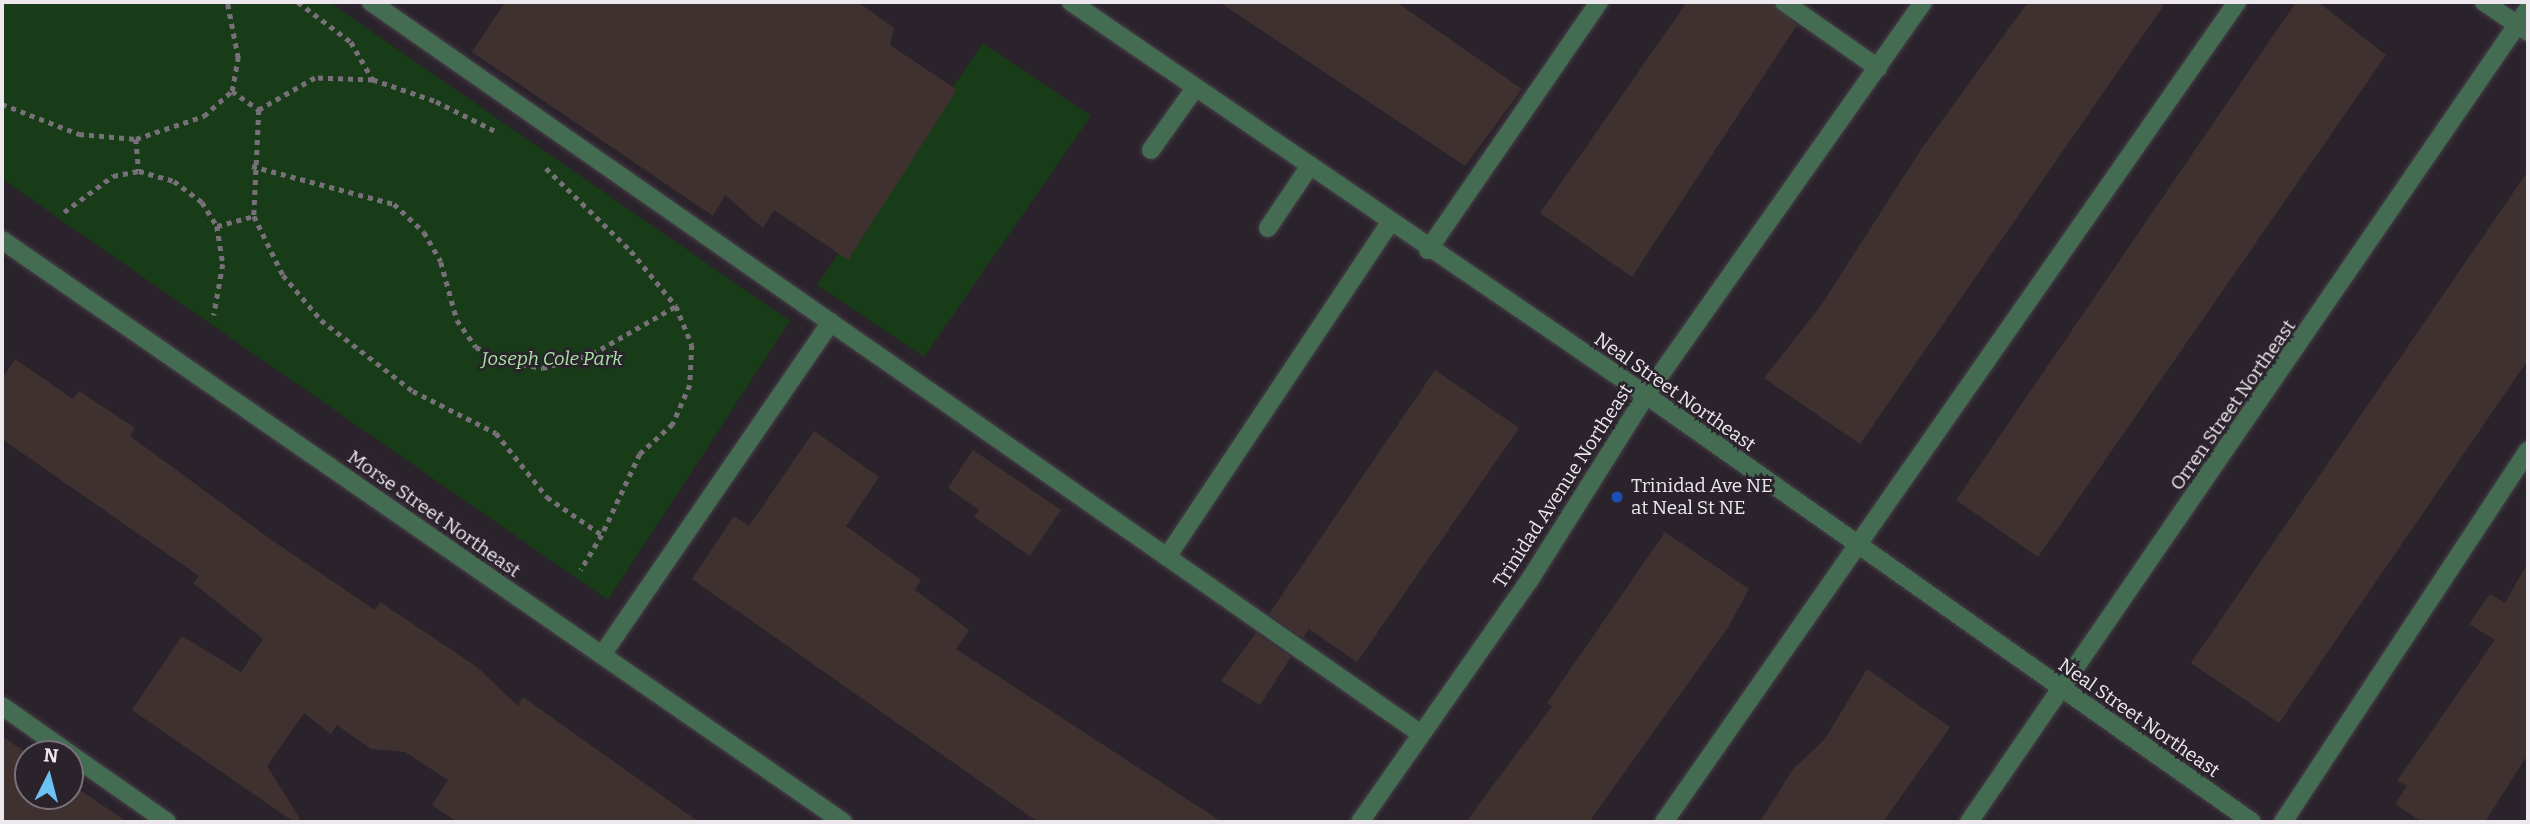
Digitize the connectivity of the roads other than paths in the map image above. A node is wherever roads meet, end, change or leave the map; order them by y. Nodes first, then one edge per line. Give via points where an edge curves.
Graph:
1 (371, 2) edge
2 (1071, 2) edge
3 (1599, 2) edge
4 (1784, 2) edge
5 (1923, 2) edge
6 (2237, 2) edge
7 (2484, 2) edge
8 (2528, 9) edge
9 (2523, 28) edge
10 (1878, 68) junction
11 (1195, 88) junction
12 (1151, 150) dead end
13 (1309, 167) junction
14 (1390, 223) junction
15 (1268, 228) dead end
16 (2, 240) edge
17 (1428, 250) junction
18 (831, 323) junction
19 (1646, 395) junction
20 (2528, 450) edge
21 (1858, 548) junction
22 (1167, 557) junction
23 (602, 655) junction
24 (2060, 689) junction
25 (2, 706) edge
26 (1421, 734) junction
27 (50, 740) edge
28 (84, 764) edge
29 (167, 822) edge
30 (843, 822) edge
31 (1360, 822) edge
32 (1664, 822) edge
33 (1969, 822) edge
34 (2252, 822) edge
35 (2283, 822) edge

1 - 18 street
2 - 11 street, Neal Street Northeast
3 - 17 street
4 - 10 street
5 - 10 street, Trinidad Avenue Northeast
6 - 21 street
7 - 9 street
8 - 9 street, Orren Street Northeast
9 - 24 street, Orren Street Northeast
10 - 19 street, Trinidad Avenue Northeast
11 - 12 street
11 - 13 street, Neal Street Northeast
13 - 14 street, Neal Street Northeast
13 - 15 street
14 - 17 street, Neal Street Northeast
14 - 22 street
16 - 23 street, Morse Street Northeast
17 - 19 street, Neal Street Northeast
18 - 22 street
18 - 23 street
19 - 21 street, Neal Street Northeast
19 - 26 street, Trinidad Avenue Northeast
20 - 35 street
21 - 24 street, Neal Street Northeast
21 - 32 street
22 - 26 street
23 - 30 street, Morse Street Northeast
24 - 33 street, Orren Street Northeast
24 - 34 street, Neal Street Northeast
25 - 27 street
26 - 31 street, Trinidad Avenue Northeast
28 - 29 street

